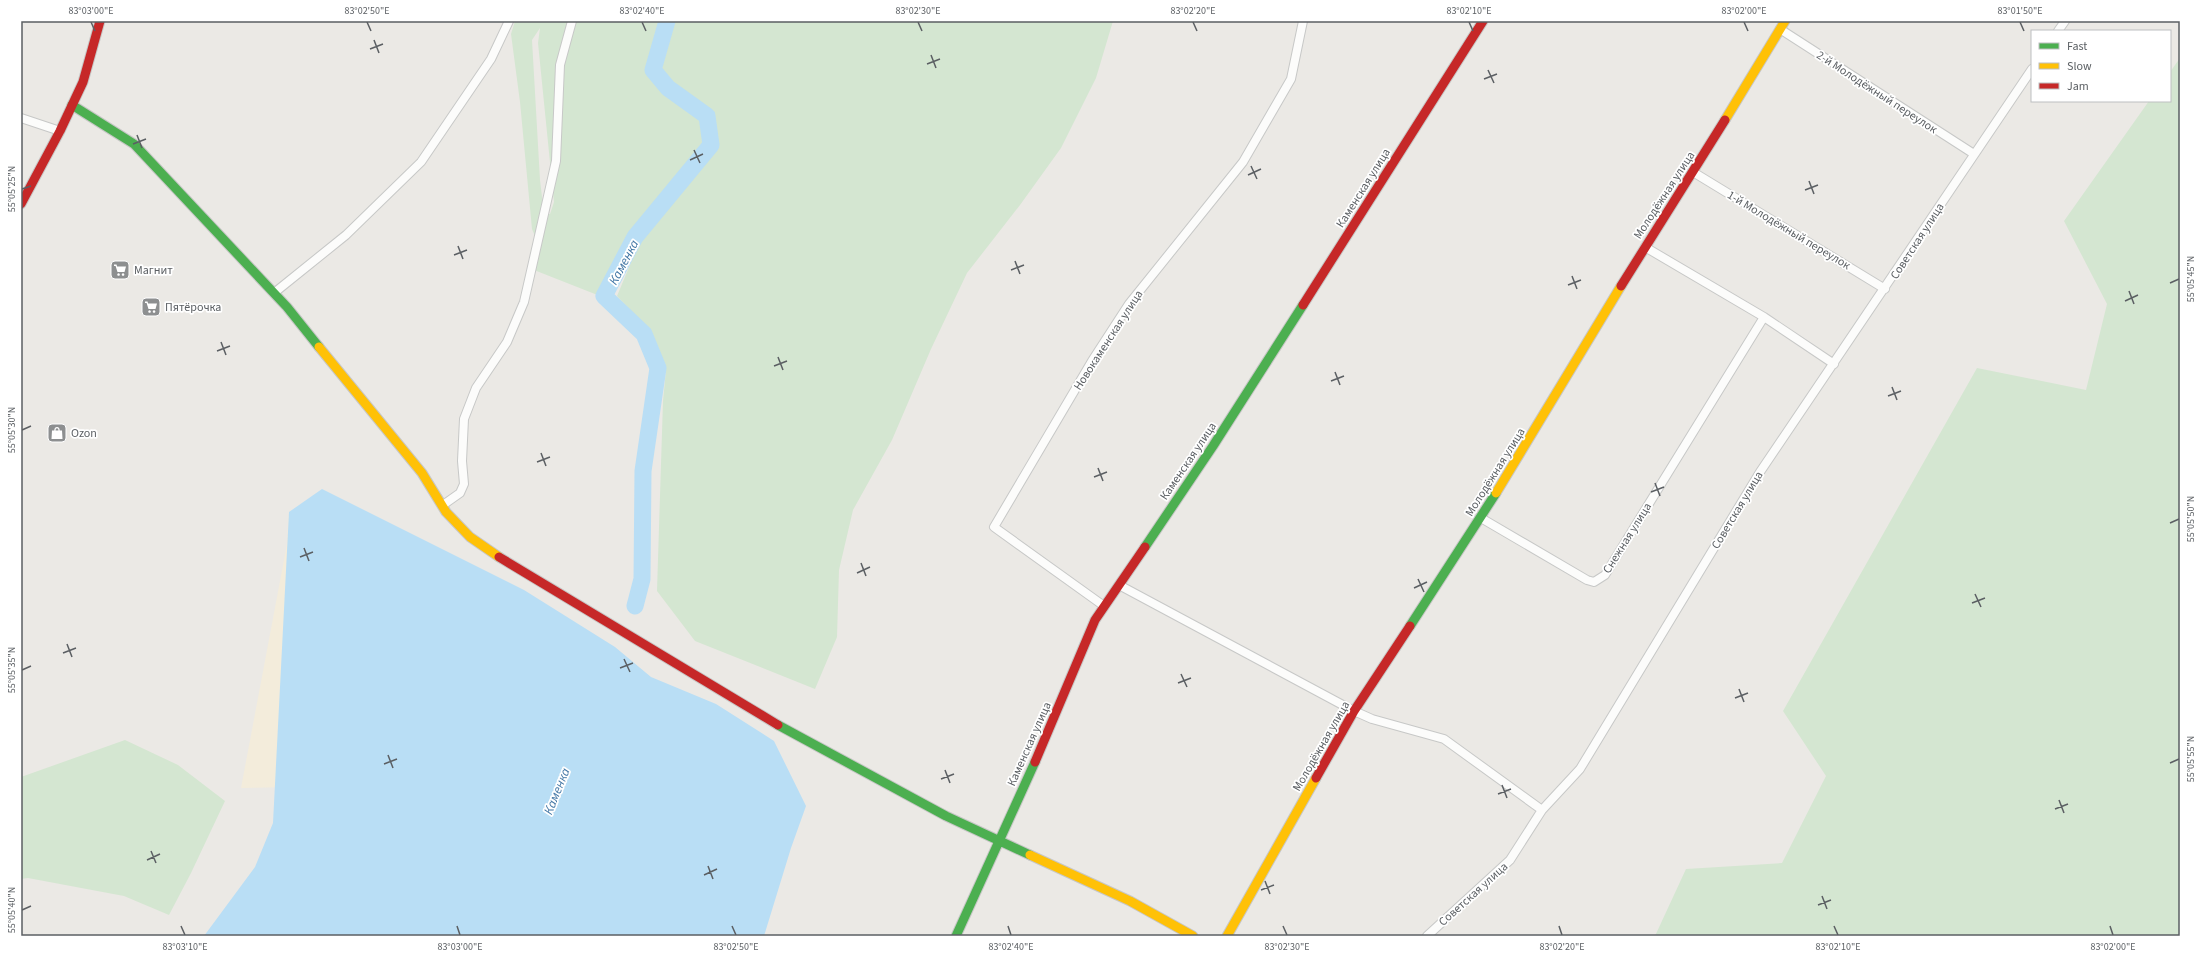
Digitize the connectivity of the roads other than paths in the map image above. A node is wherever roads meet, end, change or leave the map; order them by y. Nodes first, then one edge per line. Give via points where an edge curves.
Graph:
1 (100, 21) edge
2 (509, 21) edge
3 (572, 21) edge
4 (1303, 21) edge
5 (1483, 21) edge
6 (2065, 21) edge
7 (1782, 25) edge
8 (2059, 30) edge
9 (2031, 70) edge
10 (72, 105) junction
11 (21, 118) edge
12 (60, 131) junction
13 (1974, 154) junction
14 (1693, 172) junction
15 (21, 204) edge
16 (1645, 247) junction
17 (1885, 289) junction
18 (274, 293) junction
19 (1764, 317) junction
20 (1834, 364) junction
21 (443, 506) junction
22 (1481, 518) junction
23 (1119, 585) junction
24 (1104, 606) junction
25 (1354, 711) junction
26 (1542, 810) junction
27 (999, 840) junction
28 (956, 936) edge
29 (1192, 936) edge
30 (1227, 936) edge
31 (1427, 936) edge

1 - 10 street via 83,82
2 - 18 street via 491,59 420,162 346,235
3 - 21 street via 560,65 556,161 524,302 507,342 476,388 464,419 464,484 460,493
4 - 24 street, Новокаменская улица via 1291,80 1242,162 1129,304 1092,361 994,527
5 - 23 street, Каменская улица via 1213,446
6 - 8 street
7 - 13 street, 2-й Молодёжный переулок
7 - 14 street, Молодёжная улица
9 - 13 street, Советская улица
10 - 12 street
10 - 18 street via 134,144
11 - 12 street
12 - 15 street
13 - 17 street, Советская улица
14 - 16 street, Молодёжная улица
14 - 17 street, 1-й Молодёжный переулок
16 - 19 street
16 - 22 street, Молодёжная улица
17 - 20 street, Советская улица
18 - 21 street via 422,473
19 - 20 street
19 - 22 street, Снежная улица via 1605,575 1594,582 1587,580
20 - 26 street, Советская улица via 1760,472 1580,769
21 - 27 street via 470,537 513,567 628,637 798,738 946,816
22 - 25 street, Молодёжная улица
23 - 24 street, Каменская улица
23 - 25 street
24 - 27 street, Каменская улица via 1095,620 1054,720
25 - 26 street via 1372,719 1444,739
25 - 30 street, Молодёжная улица
26 - 31 street, Советская улица via 1510,860
27 - 28 street, Каменская улица
27 - 29 street via 1130,901

